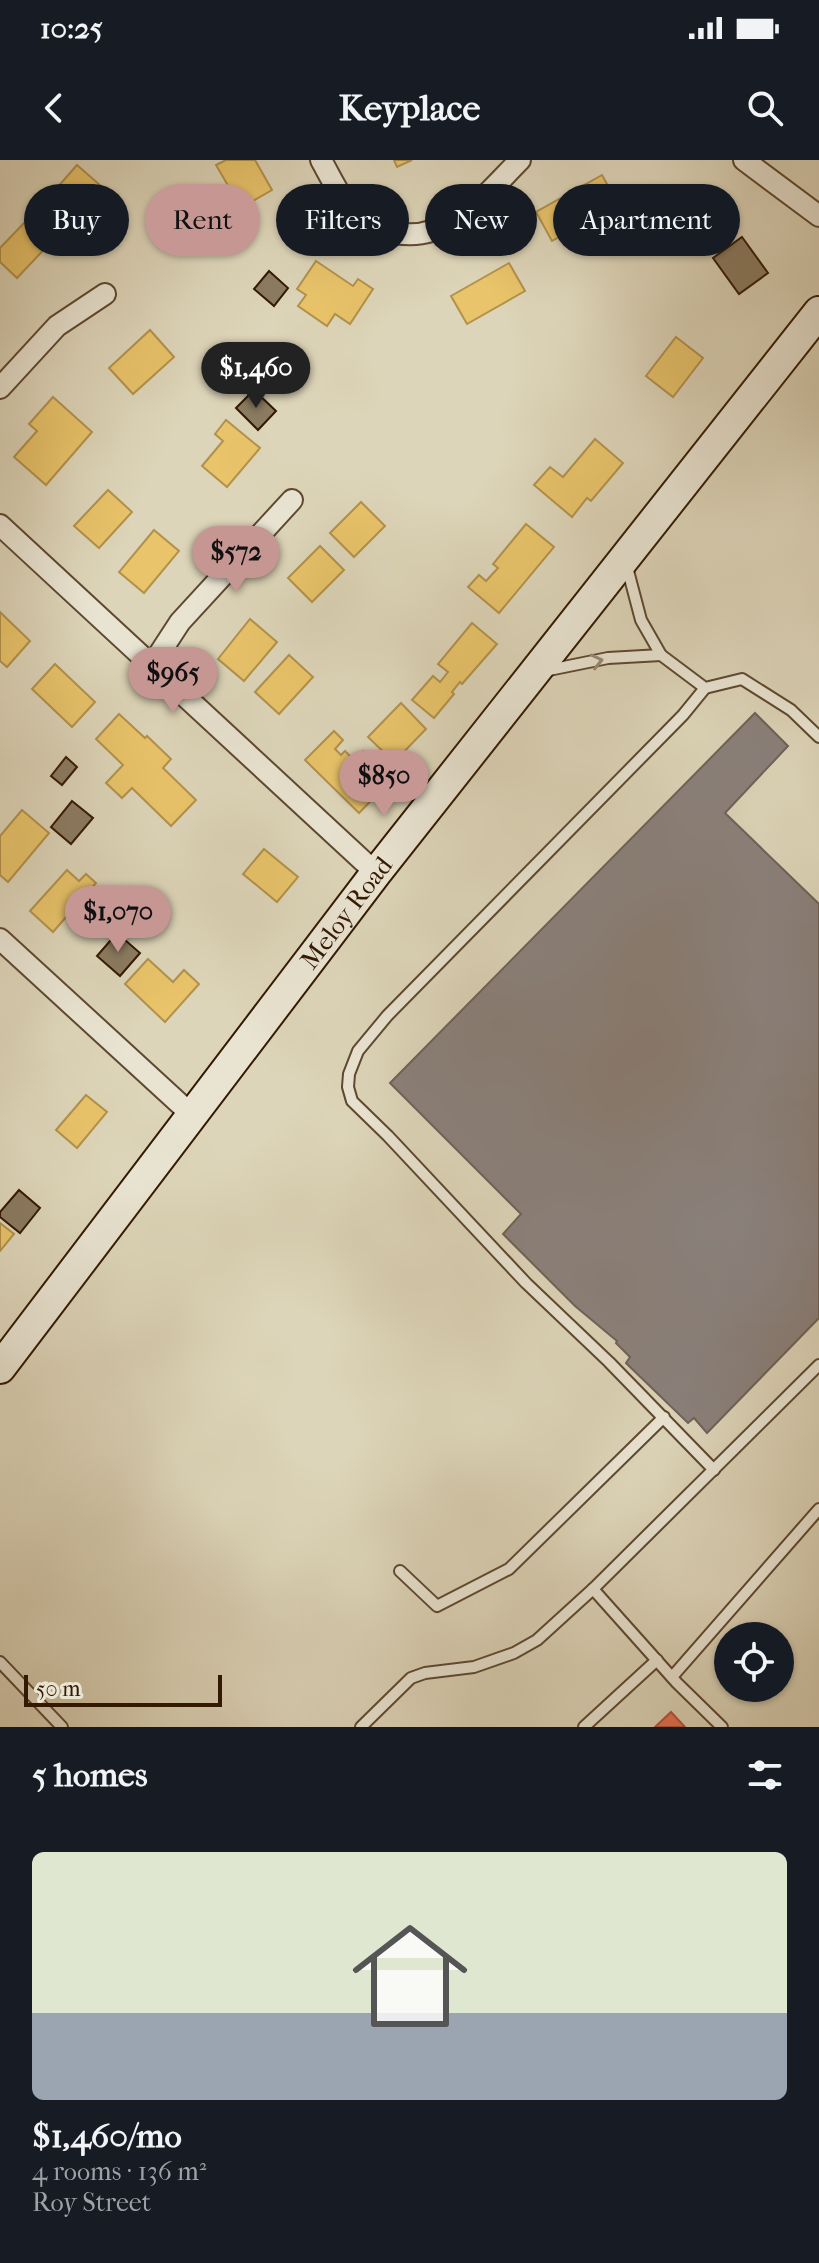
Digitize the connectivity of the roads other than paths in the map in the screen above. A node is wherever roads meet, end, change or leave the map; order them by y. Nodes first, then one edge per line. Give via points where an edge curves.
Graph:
1 (321, 160) edge
2 (520, 160) edge
3 (744, 160) edge
4 (819, 216) edge
5 (105, 294) dead end
6 (819, 312) edge
7 (0, 388) edge
8 (292, 500) dead end
9 (0, 525) edge
10 (624, 557) junction
11 (661, 655) junction
12 (152, 665) junction
13 (533, 673) junction
14 (705, 688) junction
15 (819, 737) edge
16 (376, 873) junction
17 (0, 939) edge
18 (193, 1116) junction
19 (1, 1365) edge
20 (819, 1365) edge
21 (664, 1417) junction
22 (714, 1470) junction
23 (819, 1509) edge
24 (400, 1571) dead end
25 (593, 1589) junction
26 (657, 1660) junction
27 (0, 1662) edge
28 (672, 1677) junction
29 (62, 1727) edge
30 (361, 1727) edge
31 (584, 1727) edge
32 (722, 1727) edge

1 - 2 street via 355,213 399,234 436,231 455,221
3 - 4 street
5 - 7 street via 57,326
6 - 10 main road, Meloy Road
8 - 12 street via 180,622
9 - 12 street
10 - 11 lane via 641,620
10 - 13 main road, Meloy Road
13 -> 11 lane
11 - 14 lane
12 - 16 street
13 - 16 main road, Meloy Road
14 - 15 lane via 742,679 791,710
14 - 21 lane via 387,1016 358,1051 348,1087 352,1101 526,1283
16 - 18 main road, Meloy Road
17 - 18 street
18 - 19 main road, Meloy Road
20 - 22 lane
21 - 22 lane
21 - 24 lane via 509,1569 437,1606
22 - 25 lane
23 - 28 lane
25 - 26 lane
25 - 30 lane via 537,1640 514,1653 474,1667 411,1678
26 - 28 lane
26 - 31 lane
27 - 29 lane
28 - 32 lane

